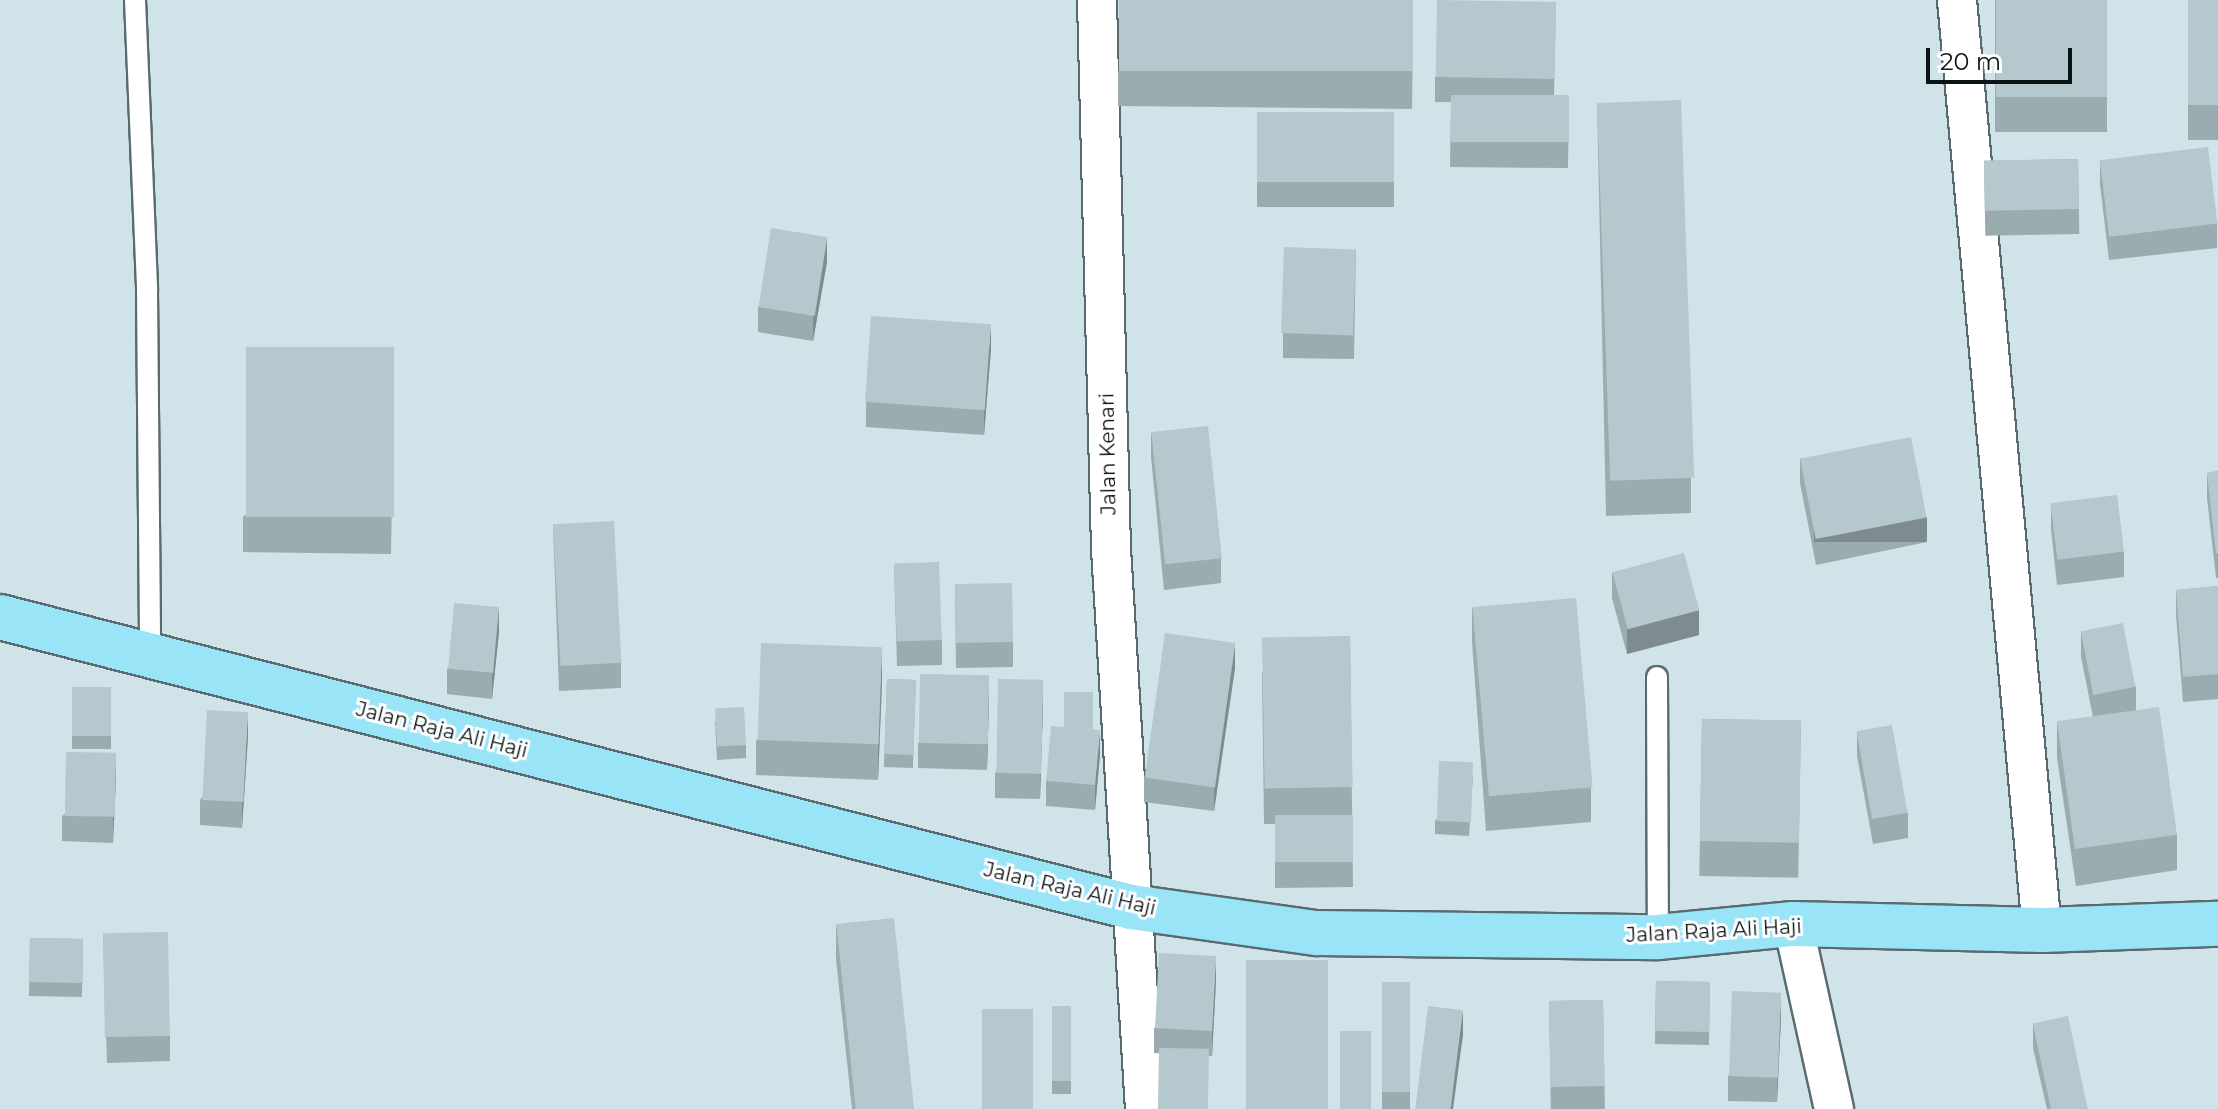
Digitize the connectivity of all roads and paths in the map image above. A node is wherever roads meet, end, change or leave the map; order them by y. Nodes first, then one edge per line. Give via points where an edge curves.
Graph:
1 (135, 0) edge
2 (1097, 0) edge
3 (1957, 0) edge
4 (0, 617) edge
5 (150, 655) junction
6 (1657, 677) dead end
7 (1131, 907) junction
8 (1793, 924) junction
9 (2218, 924) edge
10 (2042, 930) junction
11 (1658, 937) junction
12 (1145, 1109) edge
13 (1834, 1109) edge

1 - 5 lane via 147,291
2 - 7 street, Jalan Kenari via 1111,549
3 - 10 street
4 - 5 main road, Jalan Raja Ali Haji
5 - 7 main road, Jalan Raja Ali Haji
6 - 11 lane
7 - 11 main road, Jalan Raja Ali Haji via 1317,933
7 - 12 street, Jalan Kenari
8 - 10 main road, Jalan Raja Ali Haji
8 - 11 main road, Jalan Raja Ali Haji
8 - 13 street
9 - 10 main road, Jalan Raja Ali Haji

